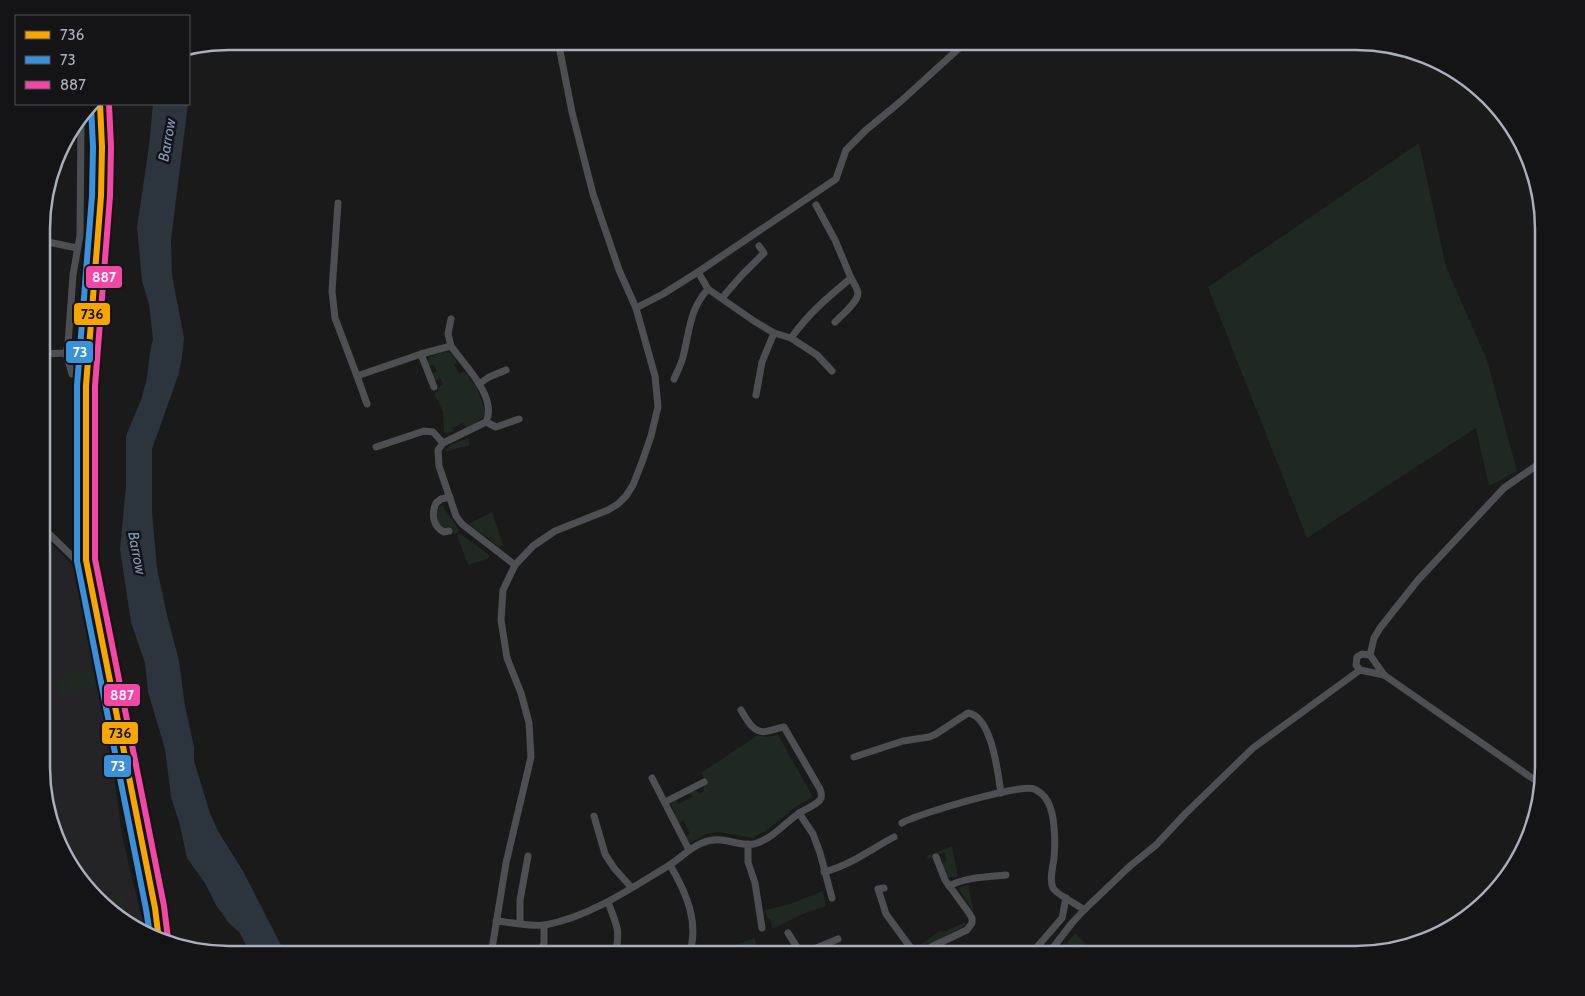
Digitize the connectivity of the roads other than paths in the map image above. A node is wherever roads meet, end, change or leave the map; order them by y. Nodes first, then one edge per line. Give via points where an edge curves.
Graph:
1 (560, 50) edge
2 (958, 50) edge
3 (100, 105) edge
4 (81, 129) edge
5 (338, 203) dead end
6 (816, 205) dead end
7 (50, 242) edge
8 (758, 246) dead end
9 (77, 248) junction
10 (698, 272) junction
11 (851, 278) junction
12 (708, 289) junction
13 (722, 298) junction
14 (636, 308) junction
15 (450, 319) dead end
16 (835, 322) dead end
17 (774, 333) junction
18 (791, 338) junction
19 (451, 346) junction
20 (66, 353) junction
21 (50, 354) edge
22 (421, 354) junction
23 (506, 370) dead end
24 (832, 371) dead end
25 (72, 374) dead end
26 (357, 376) junction
27 (674, 379) dead end
28 (480, 384) junction
29 (434, 387) dead end
30 (756, 395) dead end
31 (367, 404) dead end
32 (519, 419) dead end
33 (486, 422) junction
34 (443, 443) junction
35 (376, 447) dead end
36 (1535, 466) edge
37 (450, 497) junction
38 (449, 531) dead end
39 (50, 535) edge
40 (86, 560) junction
41 (515, 565) junction
42 (1372, 657) junction
43 (1364, 670) junction
44 (1384, 675) junction
45 (742, 710) dead end
46 (854, 757) dead end
47 (652, 778) dead end
48 (1535, 780) edge
49 (704, 782) dead end
50 (1002, 793) junction
51 (665, 802) junction
52 (798, 813) junction
53 (594, 816) dead end
54 (902, 823) dead end
55 (894, 837) dead end
56 (748, 844) junction
57 (689, 850) junction
58 (528, 856) dead end
59 (936, 857) dead end
60 (670, 865) junction
61 (824, 872) junction
62 (1006, 875) dead end
63 (950, 886) junction
64 (631, 888) junction
65 (884, 888) dead end
66 (832, 898) dead end
67 (1066, 898) junction
68 (608, 902) junction
69 (1084, 910) junction
70 (496, 921) junction
71 (520, 923) junction
72 (544, 925) junction
73 (762, 928) dead end
74 (158, 931) edge
75 (788, 933) dead end
76 (838, 940) dead end
77 (492, 946) edge
78 (543, 946) edge
79 (617, 946) edge
80 (691, 946) edge
81 (797, 946) edge
82 (823, 946) edge
83 (910, 946) edge
84 (934, 946) edge
85 (1038, 946) edge
86 (1054, 946) edge

1 - 14 street via 593,194
2 - 10 street via 846,150 836,179
3 - 40 main road via 101,196 86,386
4 - 9 street via 80,235
5 - 26 street via 332,291 335,318
6 - 11 street
7 - 9 street
8 - 13 street via 764,253
9 - 20 street
10 - 12 street
10 - 14 street
11 - 16 street via 857,297
11 - 18 street via 821,303
12 - 13 street
12 - 27 street via 695,307 683,359
13 - 17 street
14 - 41 street via 655,376 658,407 633,485 618,504 543,538
15 - 19 street via 448,334
17 - 18 street
17 - 30 street via 762,362
18 - 24 street via 817,355
19 - 22 street
19 - 28 street
20 - 21 street
20 - 25 street
22 - 26 street
22 - 29 street
23 - 28 street
26 - 31 street
28 - 33 street via 489,411
32 - 33 street via 496,427
33 - 34 street
34 - 35 street via 433,432 424,431
34 - 37 street via 438,450 439,466
36 - 42 street via 1504,488 1418,580 1374,638
37 - 38 street via 436,503 433,514 438,528
37 - 41 street via 462,524
39 - 40 street via 74,558
40 - 74 main road
41 - 70 street via 503,590 501,620 508,658 529,723 530,757
42 - 43 street via 1372,668
42 - 43 street via 1362,654 1357,657 1356,665
42 - 44 street
43 - 44 street
43 - 69 street via 1253,748 1156,845
44 - 48 street
45 - 52 street via 759,732 784,727 820,789 820,800
46 - 50 street via 903,741 929,737 968,713 984,725 989,736
47 - 51 street
49 - 51 street
50 - 54 street
50 - 67 street via 1030,787 1042,793 1047,800 1055,843 1052,885
51 - 57 street
52 - 56 street via 773,835
52 - 61 street via 813,834
53 - 64 street via 605,854
55 - 61 street via 854,860
56 - 57 street via 721,839 704,842
56 - 73 street via 748,862
57 - 60 street
58 - 71 street via 520,900
59 - 63 street
60 - 64 street
60 - 80 street via 690,907
61 - 66 street
62 - 63 street via 977,878
63 - 84 street via 972,918 972,923 967,930
64 - 68 street
65 - 83 street via 878,889 886,914
67 - 69 street
67 - 85 street via 1062,918
68 - 72 street
68 - 79 street via 619,933
69 - 86 street
70 - 71 street
70 - 77 street
71 - 72 street
72 - 78 street
75 - 81 street
76 - 82 street

